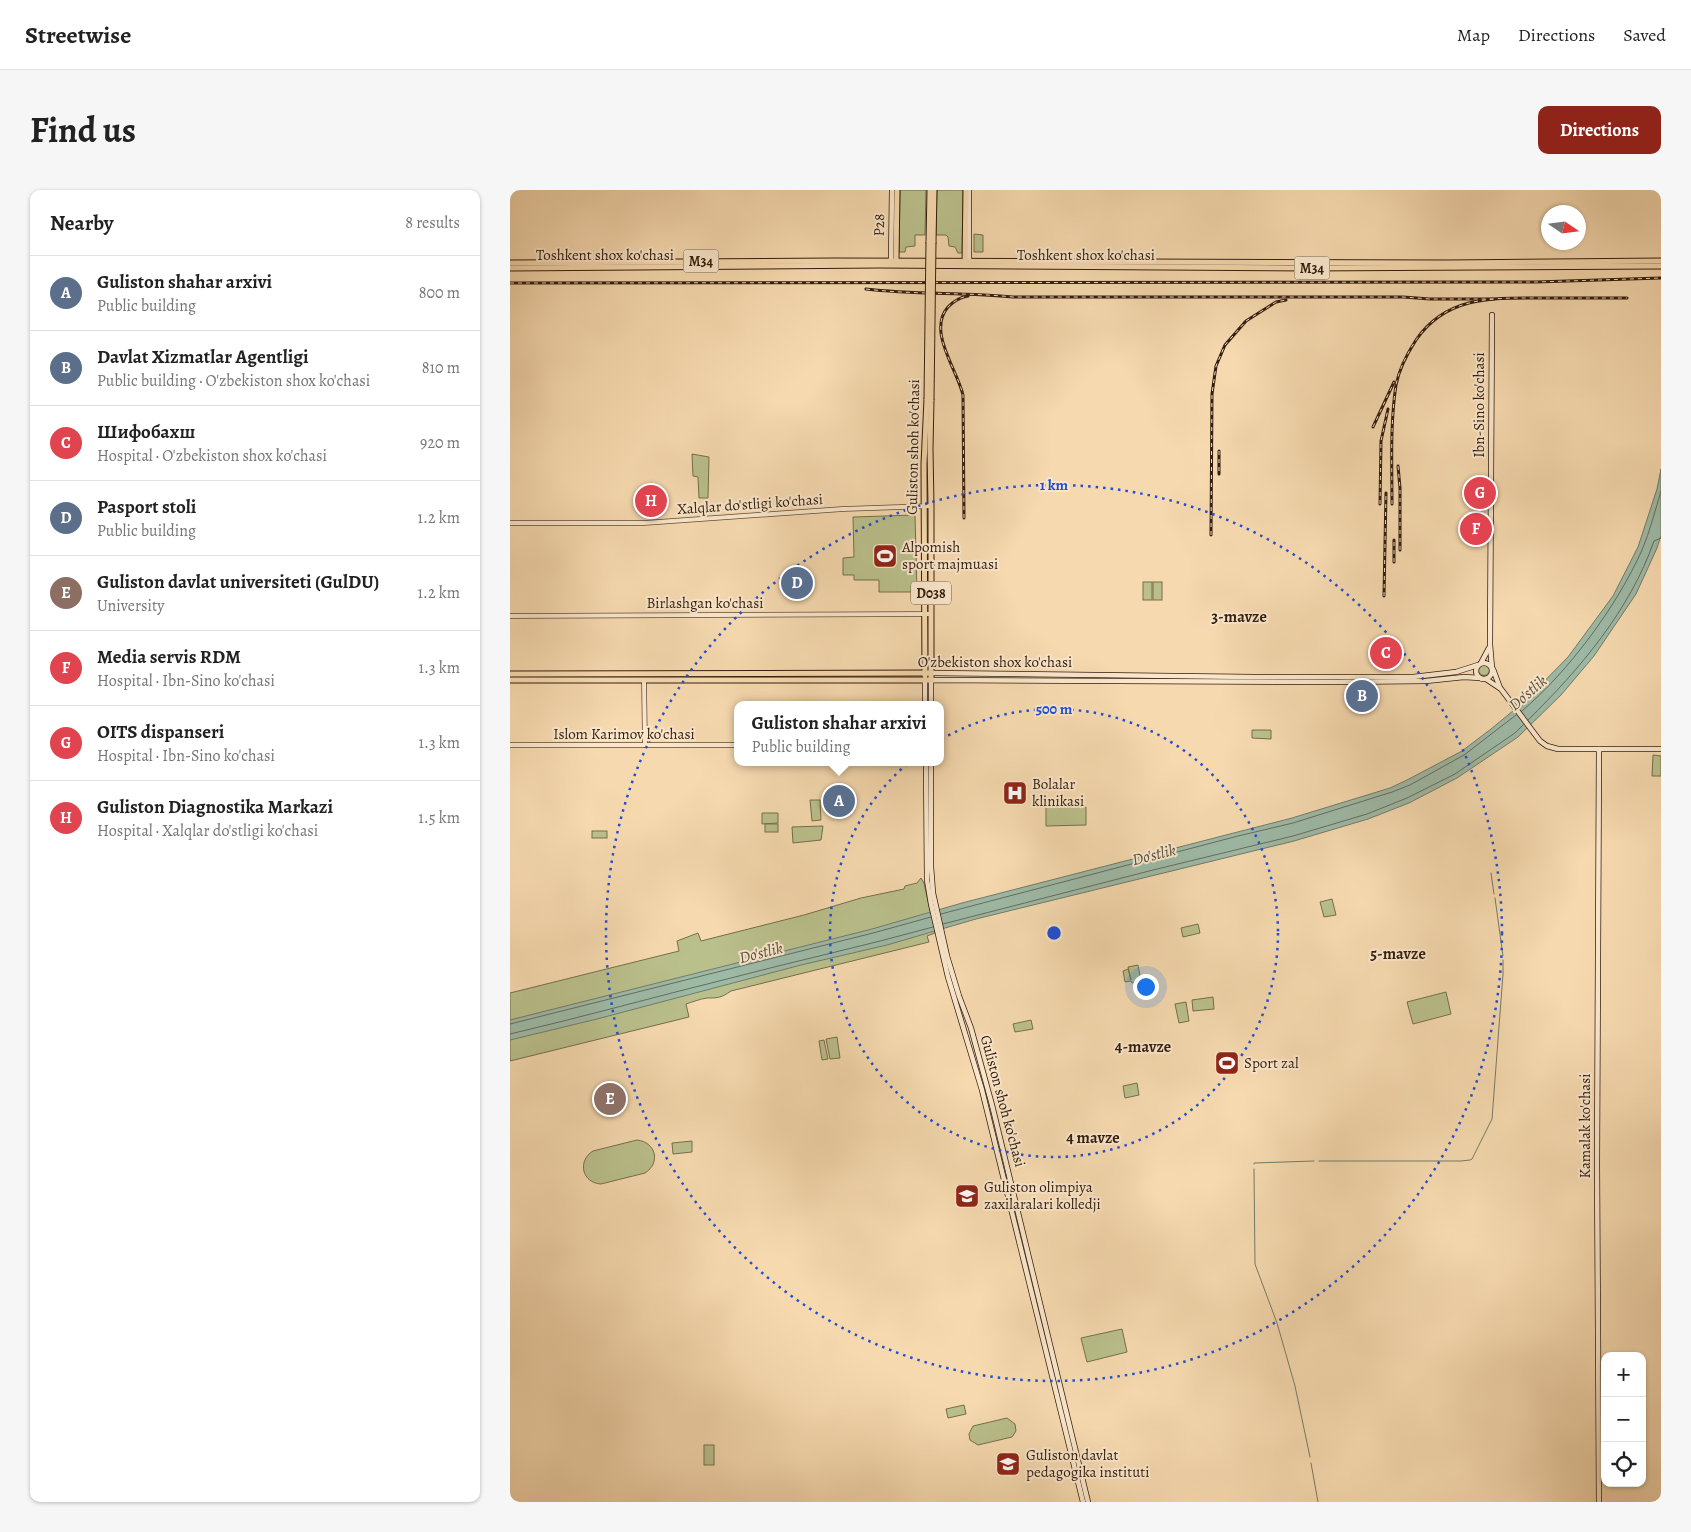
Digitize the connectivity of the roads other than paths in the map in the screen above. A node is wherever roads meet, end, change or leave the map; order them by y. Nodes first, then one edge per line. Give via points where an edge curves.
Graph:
1 (892, 190) edge
2 (897, 190) edge
3 (930, 190) edge
4 (934, 190) edge
5 (968, 190) edge
6 (931, 242) junction
7 (893, 261) junction
8 (1661, 261) edge
9 (510, 262) edge
10 (819, 264) junction
11 (967, 264) junction
12 (1447, 265) junction
13 (1661, 266) edge
14 (510, 268) edge
15 (1492, 315) dead end
16 (928, 506) junction
17 (510, 523) edge
18 (928, 614) junction
19 (510, 616) edge
20 (1490, 645) junction
21 (1480, 664) junction
22 (1493, 669) junction
23 (928, 673) junction
24 (510, 674) edge
25 (942, 674) junction
26 (915, 677) junction
27 (1480, 678) junction
28 (1486, 679) junction
29 (510, 680) edge
30 (928, 680) junction
31 (942, 680) junction
32 (644, 681) junction
33 (1501, 689) junction
34 (925, 701) edge
35 (931, 701) edge
36 (510, 745) edge
37 (645, 745) junction
38 (734, 745) edge
39 (1599, 749) junction
40 (1661, 749) edge
41 (926, 766) edge
42 (931, 766) edge
43 (933, 904) junction
44 (940, 935) junction
45 (1083, 1502) edge
46 (1088, 1502) edge
47 (1599, 1502) edge

1 - 7 main road, Р28
2 - 7 main road
3 - 6 main road, Guliston shoh ko'chasi / D038
4 - 6 main road, Guliston shoh ko'chasi / D038
5 - 11 main road
6 - 16 main road, Guliston shoh ko'chasi / D038, bridge
7 - 10 main road, Toshkent shox ko'chasi / M34
7 - 11 main road, Toshkent shox ko'chasi / M34
8 - 12 main road, Toshkent shox ko'chasi / M34
9 - 10 main road, Toshkent shox ko'chasi / M34
10 - 11 main road, Toshkent shox ko'chasi / M34
10 - 14 main road, Toshkent shox ko'chasi / M34
11 - 12 main road, Toshkent shox ko'chasi / M34
12 - 13 main road, Toshkent shox ko'chasi / M34
15 - 20 main road, Ibn-Sino ko'chasi
16 - 17 street, Xalqlar do'stligi ko'chasi via 644,523
16 - 18 main road, Guliston shoh ko'chasi / D038
18 - 19 street, Birlashgan ko'chasi
18 - 23 main road, Guliston shoh ko'chasi / D038
20 - 21 main road
20 - 22 main road, Ibn-Sino ko'chasi
21 - 22 main road via 1489,664
21 - 25 main road, O'zbekiston shox ko'chasi via 1456,672 1413,677
21 - 27 main road via 1476,674
22 - 28 main road via 1492,675
22 - 33 main road, Ibn-Sino ko'chasi
23 - 25 main road, O'zbekiston shox ko'chasi
23 - 26 main road, O'zbekiston shox ko'chasi
23 - 30 main road, Guliston shoh ko'chasi / D038
24 - 26 main road, O'zbekiston shox ko'chasi
25 - 31 main road
26 - 30 main road, O'zbekiston shox ko'chasi
26 - 32 main road, O'zbekiston shox ko'chasi
27 - 28 main road
27 - 31 main road, O'zbekiston shox ko'chasi via 1464,676 1407,682
28 - 33 main road
29 - 32 main road, O'zbekiston shox ko'chasi
30 - 31 main road, O'zbekiston shox ko'chasi
30 - 34 main road, Guliston shoh ko'chasi
30 - 35 main road, Guliston shoh ko'chasi
32 - 37 street
33 - 39 main road via 1542,743 1552,748
36 - 37 street, Islom Karimov ko'chasi
37 - 38 street, Islom Karimov ko'chasi
39 - 40 main road
39 - 47 main road, Kamalak ko'chasi
41 - 43 main road, Guliston shoh ko'chasi via 927,880
42 - 43 main road, Guliston shoh ko'chasi
43 - 44 main road, Guliston shoh ko'chasi
44 - 45 main road, Guliston shoh ko'chasi via 948,977 982,1090
44 - 46 main road, Guliston shoh ko'chasi via 992,1105

